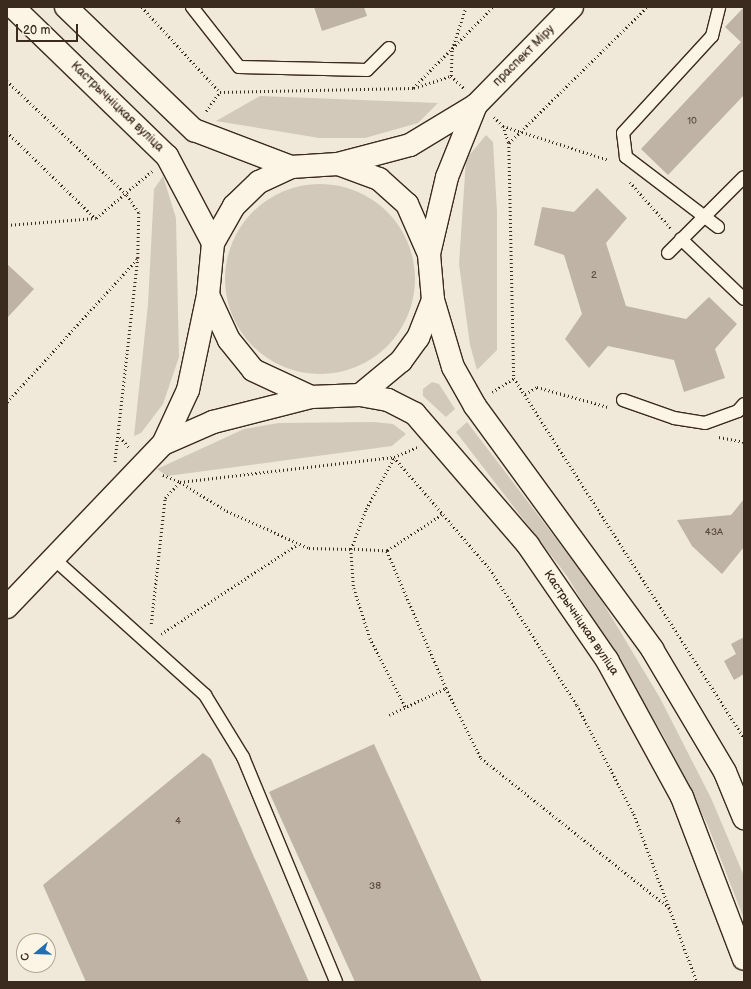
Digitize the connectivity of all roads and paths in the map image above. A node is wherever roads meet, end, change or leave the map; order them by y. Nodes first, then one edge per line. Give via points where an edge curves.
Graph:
1 (14, 7) edge
2 (66, 7) edge
3 (142, 7) edge
4 (192, 7) edge
5 (466, 7) edge
6 (572, 7) edge
7 (647, 7) edge
8 (719, 7) edge
9 (389, 48) dead end
10 (7, 80) edge
11 (413, 88) dead end
12 (220, 92) dead end
13 (476, 105) junction
14 (7, 132) edge
15 (520, 132) junction
16 (509, 144) junction
17 (612, 163) dead end
18 (338, 164) junction
19 (291, 167) junction
20 (153, 171) dead end
21 (744, 177) edge
22 (628, 180) dead end
23 (127, 195) junction
24 (708, 216) junction
25 (96, 218) junction
26 (7, 225) edge
27 (718, 227) dead end
28 (681, 240) junction
29 (213, 243) junction
30 (668, 253) dead end
31 (429, 254) junction
32 (138, 258) junction
33 (208, 294) junction
34 (744, 299) edge
35 (433, 300) junction
36 (514, 378) junction
37 (503, 384) dead end
38 (360, 395) junction
39 (310, 397) junction
40 (623, 400) dead end
41 (7, 402) edge
42 (744, 404) edge
43 (120, 436) dead end
44 (715, 436) dead end
45 (744, 442) edge
46 (423, 443) dead end
47 (163, 444) junction
48 (394, 458) junction
49 (157, 473) dead end
50 (180, 482) junction
51 (442, 515) junction
52 (299, 543) junction
53 (351, 549) junction
54 (387, 551) junction
55 (53, 558) junction
56 (7, 607) edge
57 (149, 642) junction
58 (446, 688) junction
59 (406, 708) junction
60 (389, 715) dead end
61 (744, 738) edge
62 (744, 818) edge
63 (671, 909) junction
64 (744, 959) edge
65 (336, 982) edge
66 (697, 982) edge

1 - 29 main road, Кастрычніцкая вуліца via 167,156
2 - 19 main road via 194,130
3 - 12 path
4 - 9 lane via 239,67 367,70
5 - 11 path via 452,49 451,76
6 - 13 main road, праспект Міру
7 - 15 path
8 - 24 lane via 712,36 622,134 626,157
10 - 23 path
13 - 18 main road via 410,145
13 - 31 main road via 447,176
14 - 25 path
15 - 16 path
15 - 16 path via 504,126
15 - 17 path via 607,157
16 - 36 path
18 - 19 main road
18 - 31 main road via 379,179 407,204
19 - 29 main road via 259,182 234,206
20 - 23 path
21 - 24 lane
22 - 28 path
23 - 25 path
23 - 32 path via 139,213
24 - 27 lane
24 - 28 lane
25 - 26 path
28 - 30 lane
28 - 34 lane
29 - 33 main road
31 - 35 main road
32 - 41 path
32 - 43 path
33 - 39 main road via 229,340 253,370
33 - 47 main road via 188,390
35 - 38 main road via 418,338 401,361
35 - 62 main road via 454,367 474,406 652,650 725,772
36 - 37 path
36 - 61 path
38 - 39 main road, Кастрычніцкая вуліца
38 - 64 main road, Кастрычніцкая вуліца via 388,400 415,414 528,545 607,660 682,797
39 - 47 main road, Кастрычніцкая вуліца via 213,422
40 - 42 lane via 674,418 705,423 738,411
44 - 45 path
46 - 48 path
47 - 55 main road
48 - 50 path
48 - 51 path
48 - 53 path via 366,509
49 - 50 path
50 - 52 path via 227,511
50 - 57 path via 165,498
51 - 54 path
51 - 63 path via 490,569 577,705 634,814
52 - 53 path via 309,548
52 - 57 path
53 - 54 path
53 - 59 path via 354,588 370,638
54 - 58 path
55 - 56 main road
55 - 57 lane
57 - 65 lane via 205,695 243,757
58 - 59 path
58 - 63 path via 481,758
59 - 60 path
63 - 66 path

